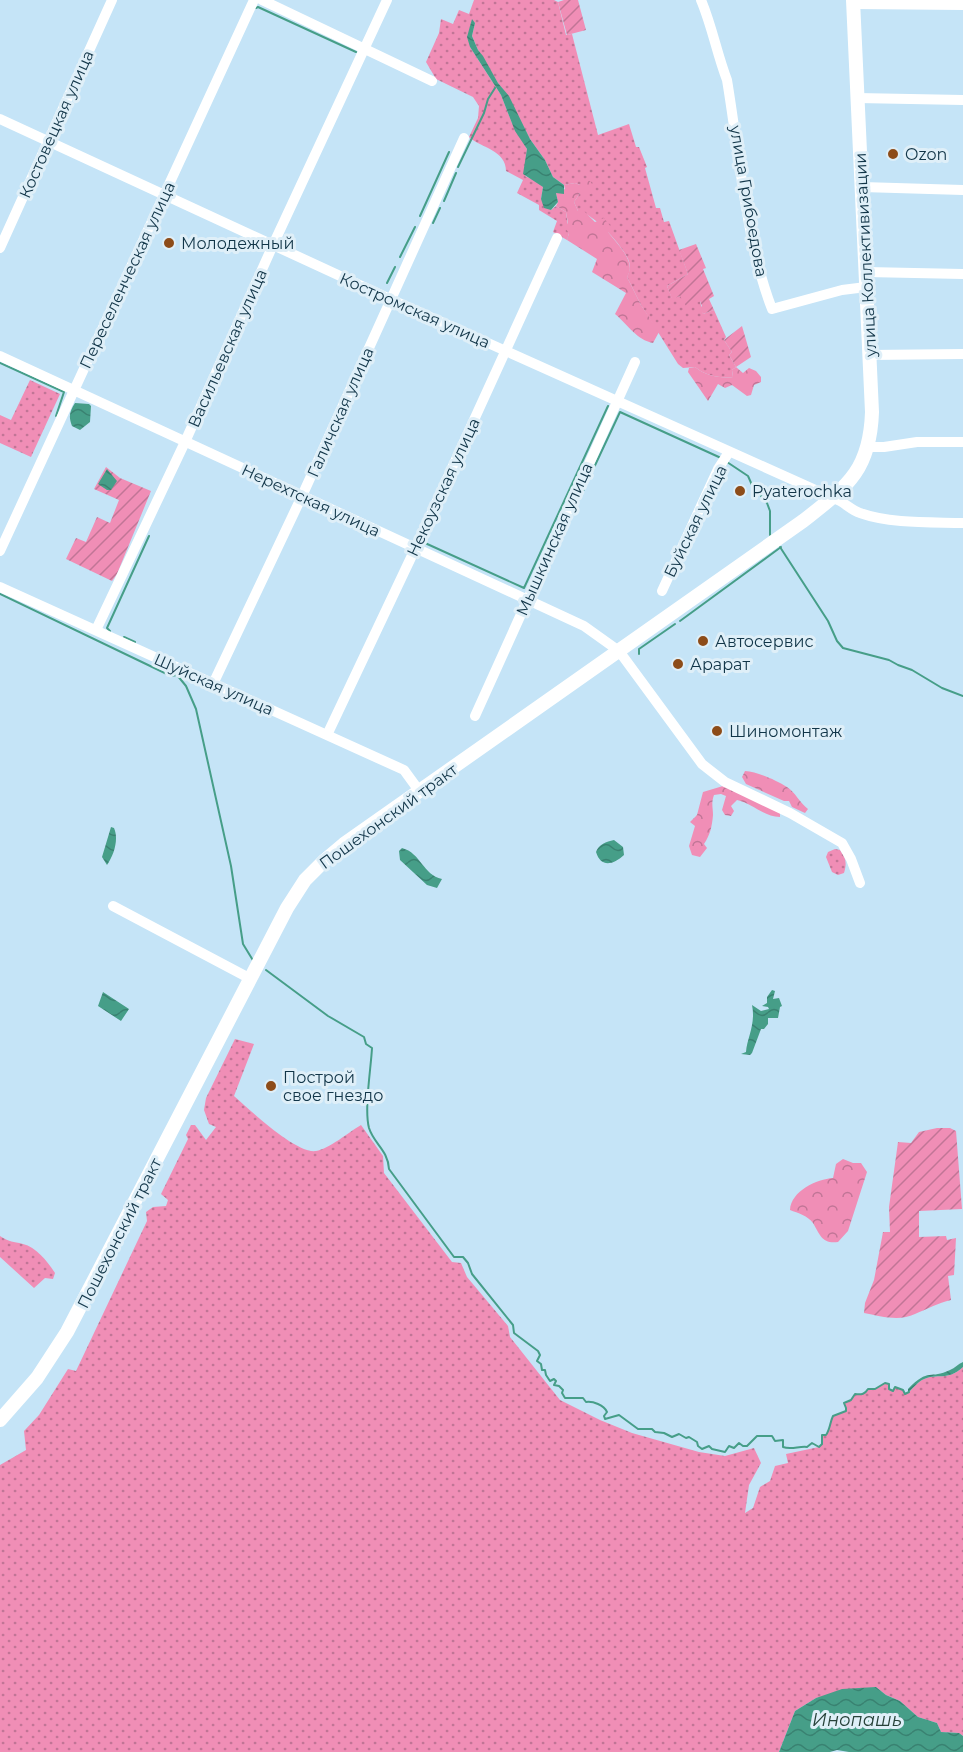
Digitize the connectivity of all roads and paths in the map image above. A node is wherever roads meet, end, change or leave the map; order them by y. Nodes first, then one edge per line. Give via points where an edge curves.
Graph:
1 (112, 0) edge
2 (254, 0) edge
3 (262, 0) edge
4 (387, 0) edge
5 (701, 0) edge
6 (853, 2) edge
7 (963, 5) edge
8 (365, 48) junction
9 (432, 81) dead end
10 (857, 98) junction
11 (963, 100) edge
12 (0, 118) edge
13 (464, 138) dead end
14 (49, 141) junction
15 (862, 187) junction
16 (963, 190) edge
17 (164, 195) junction
18 (557, 238) dead end
19 (273, 245) junction
20 (0, 248) edge
21 (866, 272) junction
22 (963, 274) edge
23 (866, 287) junction
24 (390, 299) junction
25 (506, 351) junction
26 (963, 354) edge
27 (869, 355) junction
28 (0, 356) edge
29 (635, 362) dead end
30 (74, 390) junction
31 (617, 401) junction
32 (185, 442) junction
33 (963, 442) edge
34 (868, 447) junction
35 (729, 452) junction
36 (302, 496) junction
37 (832, 498) junction
38 (963, 523) edge
39 (416, 547) junction
40 (0, 551) edge
41 (0, 587) edge
42 (662, 591) dead end
43 (527, 599) junction
44 (96, 630) junction
45 (619, 651) junction
46 (213, 684) junction
47 (475, 716) dead end
48 (327, 735) junction
49 (420, 792) junction
50 (860, 883) dead end
51 (113, 906) dead end
52 (249, 978) junction
53 (0, 1420) edge

1 - 14 street, Костовецкая улица
2 - 17 street, Переселенческая улица
3 - 8 street
4 - 8 street, Васильевская улица
5 - 23 street, улица Грибоедова via 728,80 748,213 772,309
6 - 7 street
6 - 10 main road, улица Коллективизации
8 - 9 street
8 - 19 street, Васильевская улица
10 - 11 street
10 - 15 main road, улица Коллективизации
12 - 14 street, Костромская улица
13 - 24 street, Галичская улица
14 - 17 street, Костромская улица
14 - 20 street, Костовецкая улица
15 - 16 street
15 - 21 main road, улица Коллективизации
17 - 19 street, Костромская улица
17 - 30 street, Переселенческая улица
18 - 25 street, Некоузская улица
19 - 24 street, Костромская улица
19 - 32 street, Васильевская улица
21 - 22 street
21 - 23 main road, улица Коллективизации
23 - 27 main road, улица Коллективизации
24 - 25 street, Костромская улица
24 - 36 street, Галичская улица
25 - 31 street, Костромская улица
25 - 39 street, Некоузская улица
26 - 27 street
27 - 34 main road, улица Коллективизации via 872,412
28 - 30 street, Нерехтская улица
29 - 31 street, Мышкинская улица
30 - 32 street, Нерехтская улица
30 - 40 street, Переселенческая улица
31 - 35 street, Костромская улица
31 - 43 street, Мышкинская улица
32 - 36 street, Нерехтская улица
32 - 44 street, Васильевская улица
33 - 34 street
34 - 37 main road, улица Коллективизации via 857,472
35 - 37 street, Костромская улица
35 - 42 street, Буйская улица
36 - 39 street, Нерехтская улица
36 - 46 street, Галичская улица
37 - 38 street, Костромская улица via 868,515
37 - 45 main road, Пошехонский тракт
39 - 43 street, Нерехтская улица
39 - 48 street, Некоузская улица
41 - 44 street, Шуйская улица
43 - 45 street, Нерехтская улица via 584,626
43 - 47 street, Мышкинская улица
44 - 46 street, Шуйская улица
45 - 49 main road, Пошехонский тракт
45 - 50 street, Нерехтская улица via 702,764 725,782 842,843
46 - 48 street, Шуйская улица
48 - 49 street, Шуйская улица via 404,770
49 - 52 main road, Пошехонский тракт via 344,844 305,880
51 - 52 street
52 - 53 main road, Пошехонский тракт via 67,1332 38,1378

